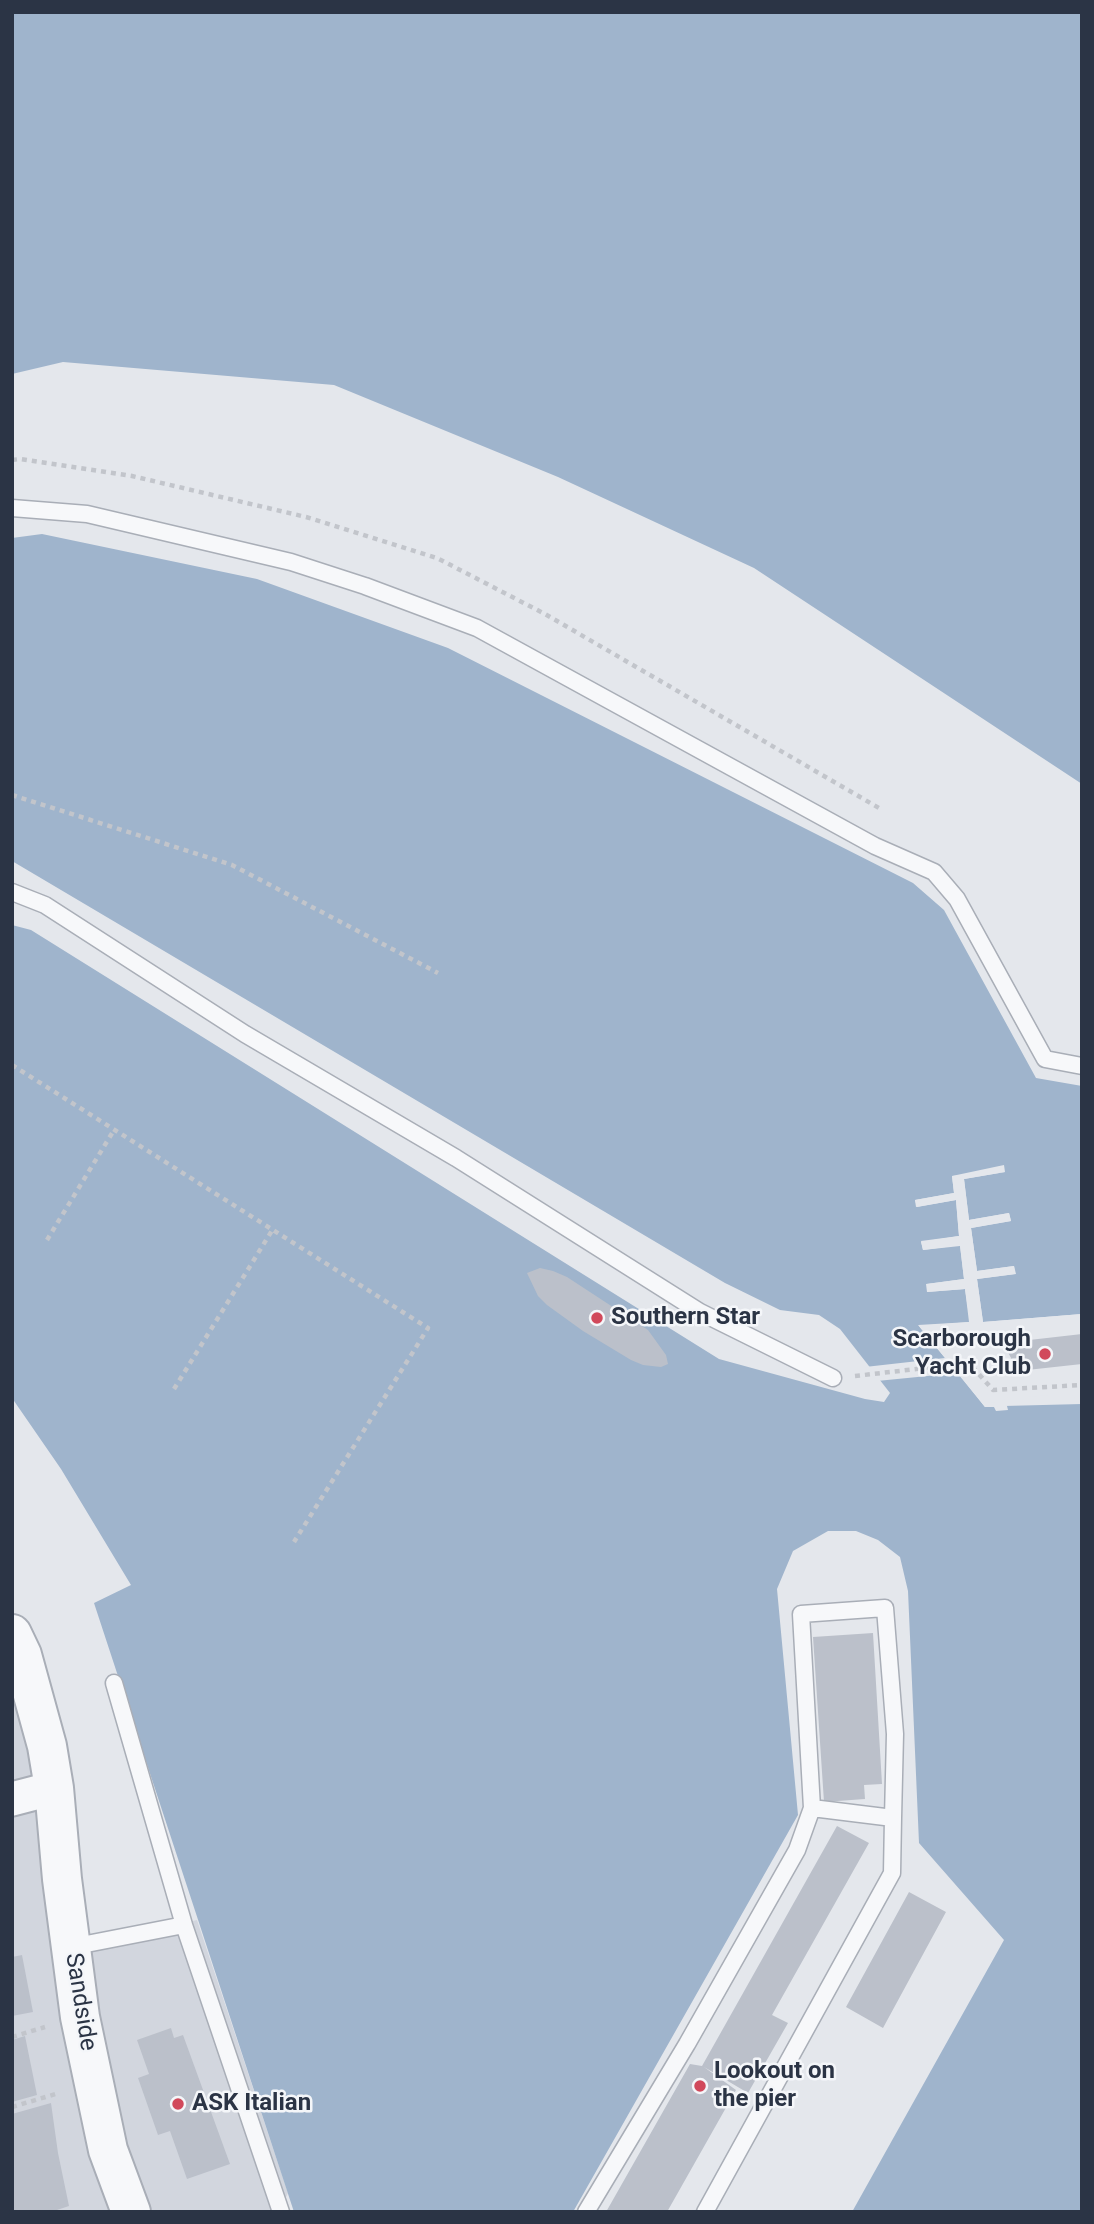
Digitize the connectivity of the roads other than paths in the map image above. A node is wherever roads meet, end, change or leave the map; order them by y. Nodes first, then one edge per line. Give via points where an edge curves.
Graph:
1 (12, 508) edge
2 (12, 892) edge
3 (1082, 1066) edge
4 (833, 1378) road end
5 (12, 1634) edge
6 (114, 1683) dead end
7 (54, 1787) junction
8 (12, 1799) edge
9 (812, 1808) junction
10 (893, 1818) junction
11 (184, 1925) junction
12 (71, 1947) junction
13 (122, 2210) edge
14 (281, 2212) edge
15 (586, 2212) edge
16 (705, 2212) edge

1 - 3 lane via 87,514 292,562 477,628 876,846 934,872 957,898 1045,1059
2 - 4 lane via 45,905 245,1034 456,1158 700,1312
5 - 7 street, Sandside via 47,1746
6 - 11 lane
7 - 8 street
7 - 12 street, Sandside
9 - 10 lane
9 - 10 lane via 801,1614 885,1608 895,1734
9 - 15 lane via 797,1850
10 - 16 lane via 892,1873
11 - 12 lane
11 - 14 lane
12 - 13 street, Sandside via 80,2017

